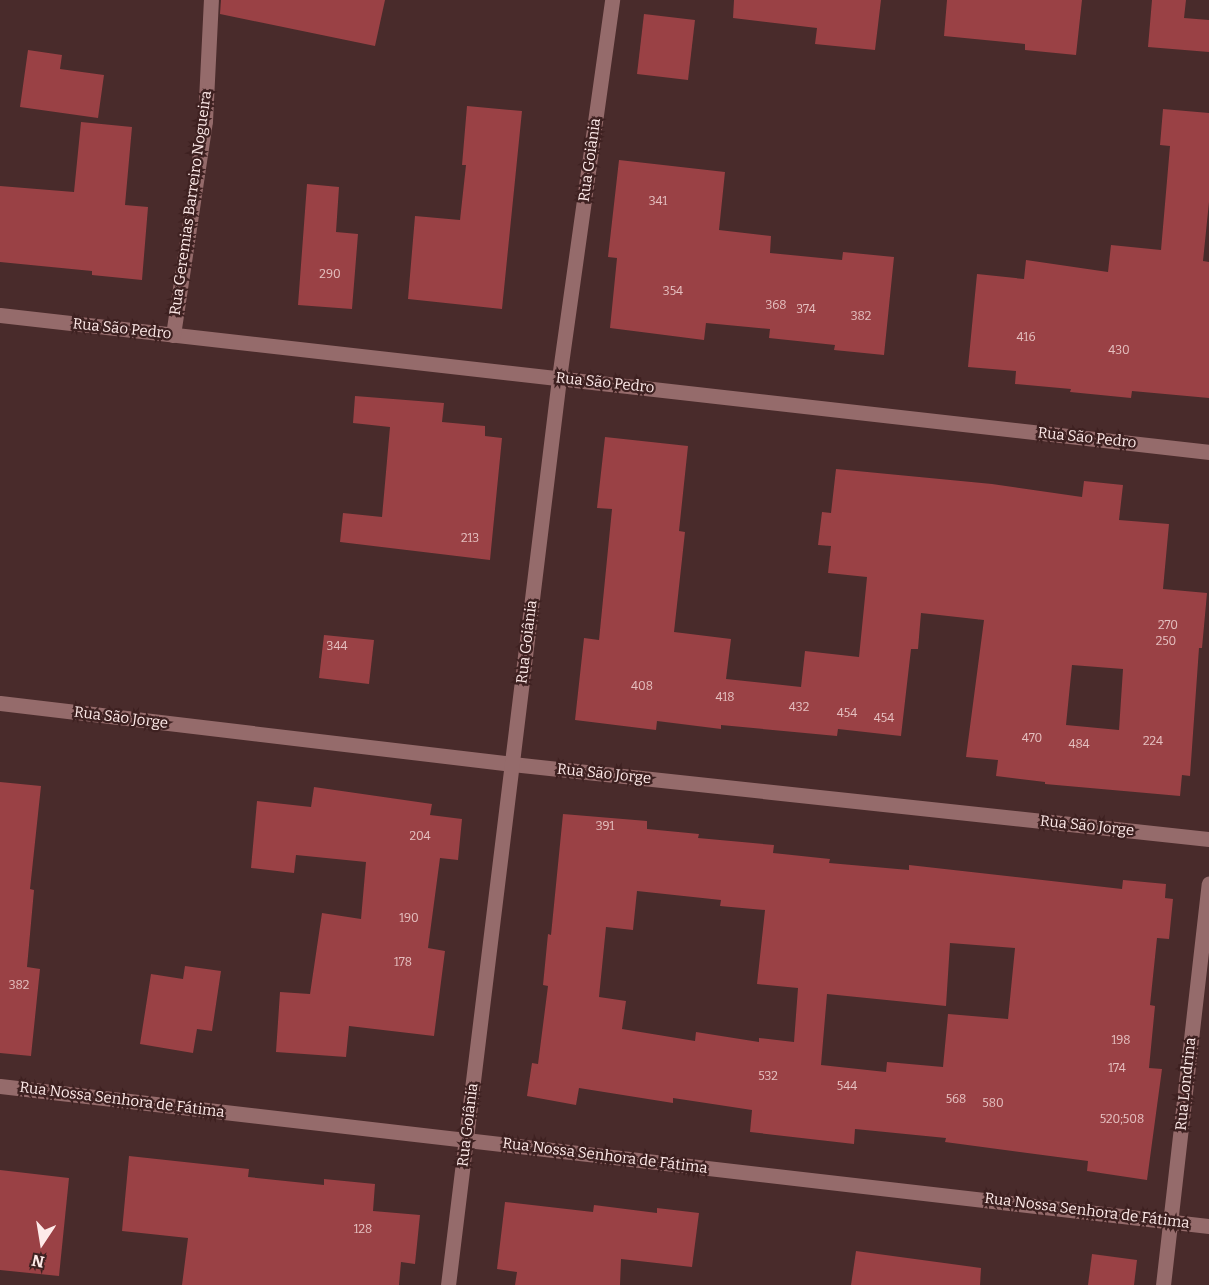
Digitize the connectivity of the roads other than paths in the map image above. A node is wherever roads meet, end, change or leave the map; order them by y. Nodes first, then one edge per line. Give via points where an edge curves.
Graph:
1 (211, 0) edge
2 (612, 0) edge
3 (0, 315) edge
4 (173, 334) junction
5 (559, 378) junction
6 (1209, 452) edge
7 (0, 703) edge
8 (512, 765) junction
9 (1209, 839) edge
10 (1209, 884) edge
11 (0, 1086) edge
12 (467, 1140) junction
13 (1171, 1221) junction
14 (1209, 1226) edge
15 (448, 1285) edge
16 (1163, 1285) edge

1 - 4 street, Rua Geremias Barreiro Nogueira via 206,121
2 - 5 street, Rua Goiânia
3 - 4 street, Rua São Pedro
4 - 5 street, Rua São Pedro
5 - 6 street, Rua São Pedro
5 - 8 street, Rua Goiânia
7 - 8 street, Rua São Jorge
8 - 9 street, Rua São Jorge
8 - 12 street, Rua Goiânia
10 - 13 street, Rua Londrina
11 - 12 street, Rua Nossa Senhora de Fátima
12 - 13 street, Rua Nossa Senhora de Fátima
12 - 15 street, Rua Goiânia
13 - 14 street, Rua Nossa Senhora de Fátima
13 - 16 street, Rua Londrina

